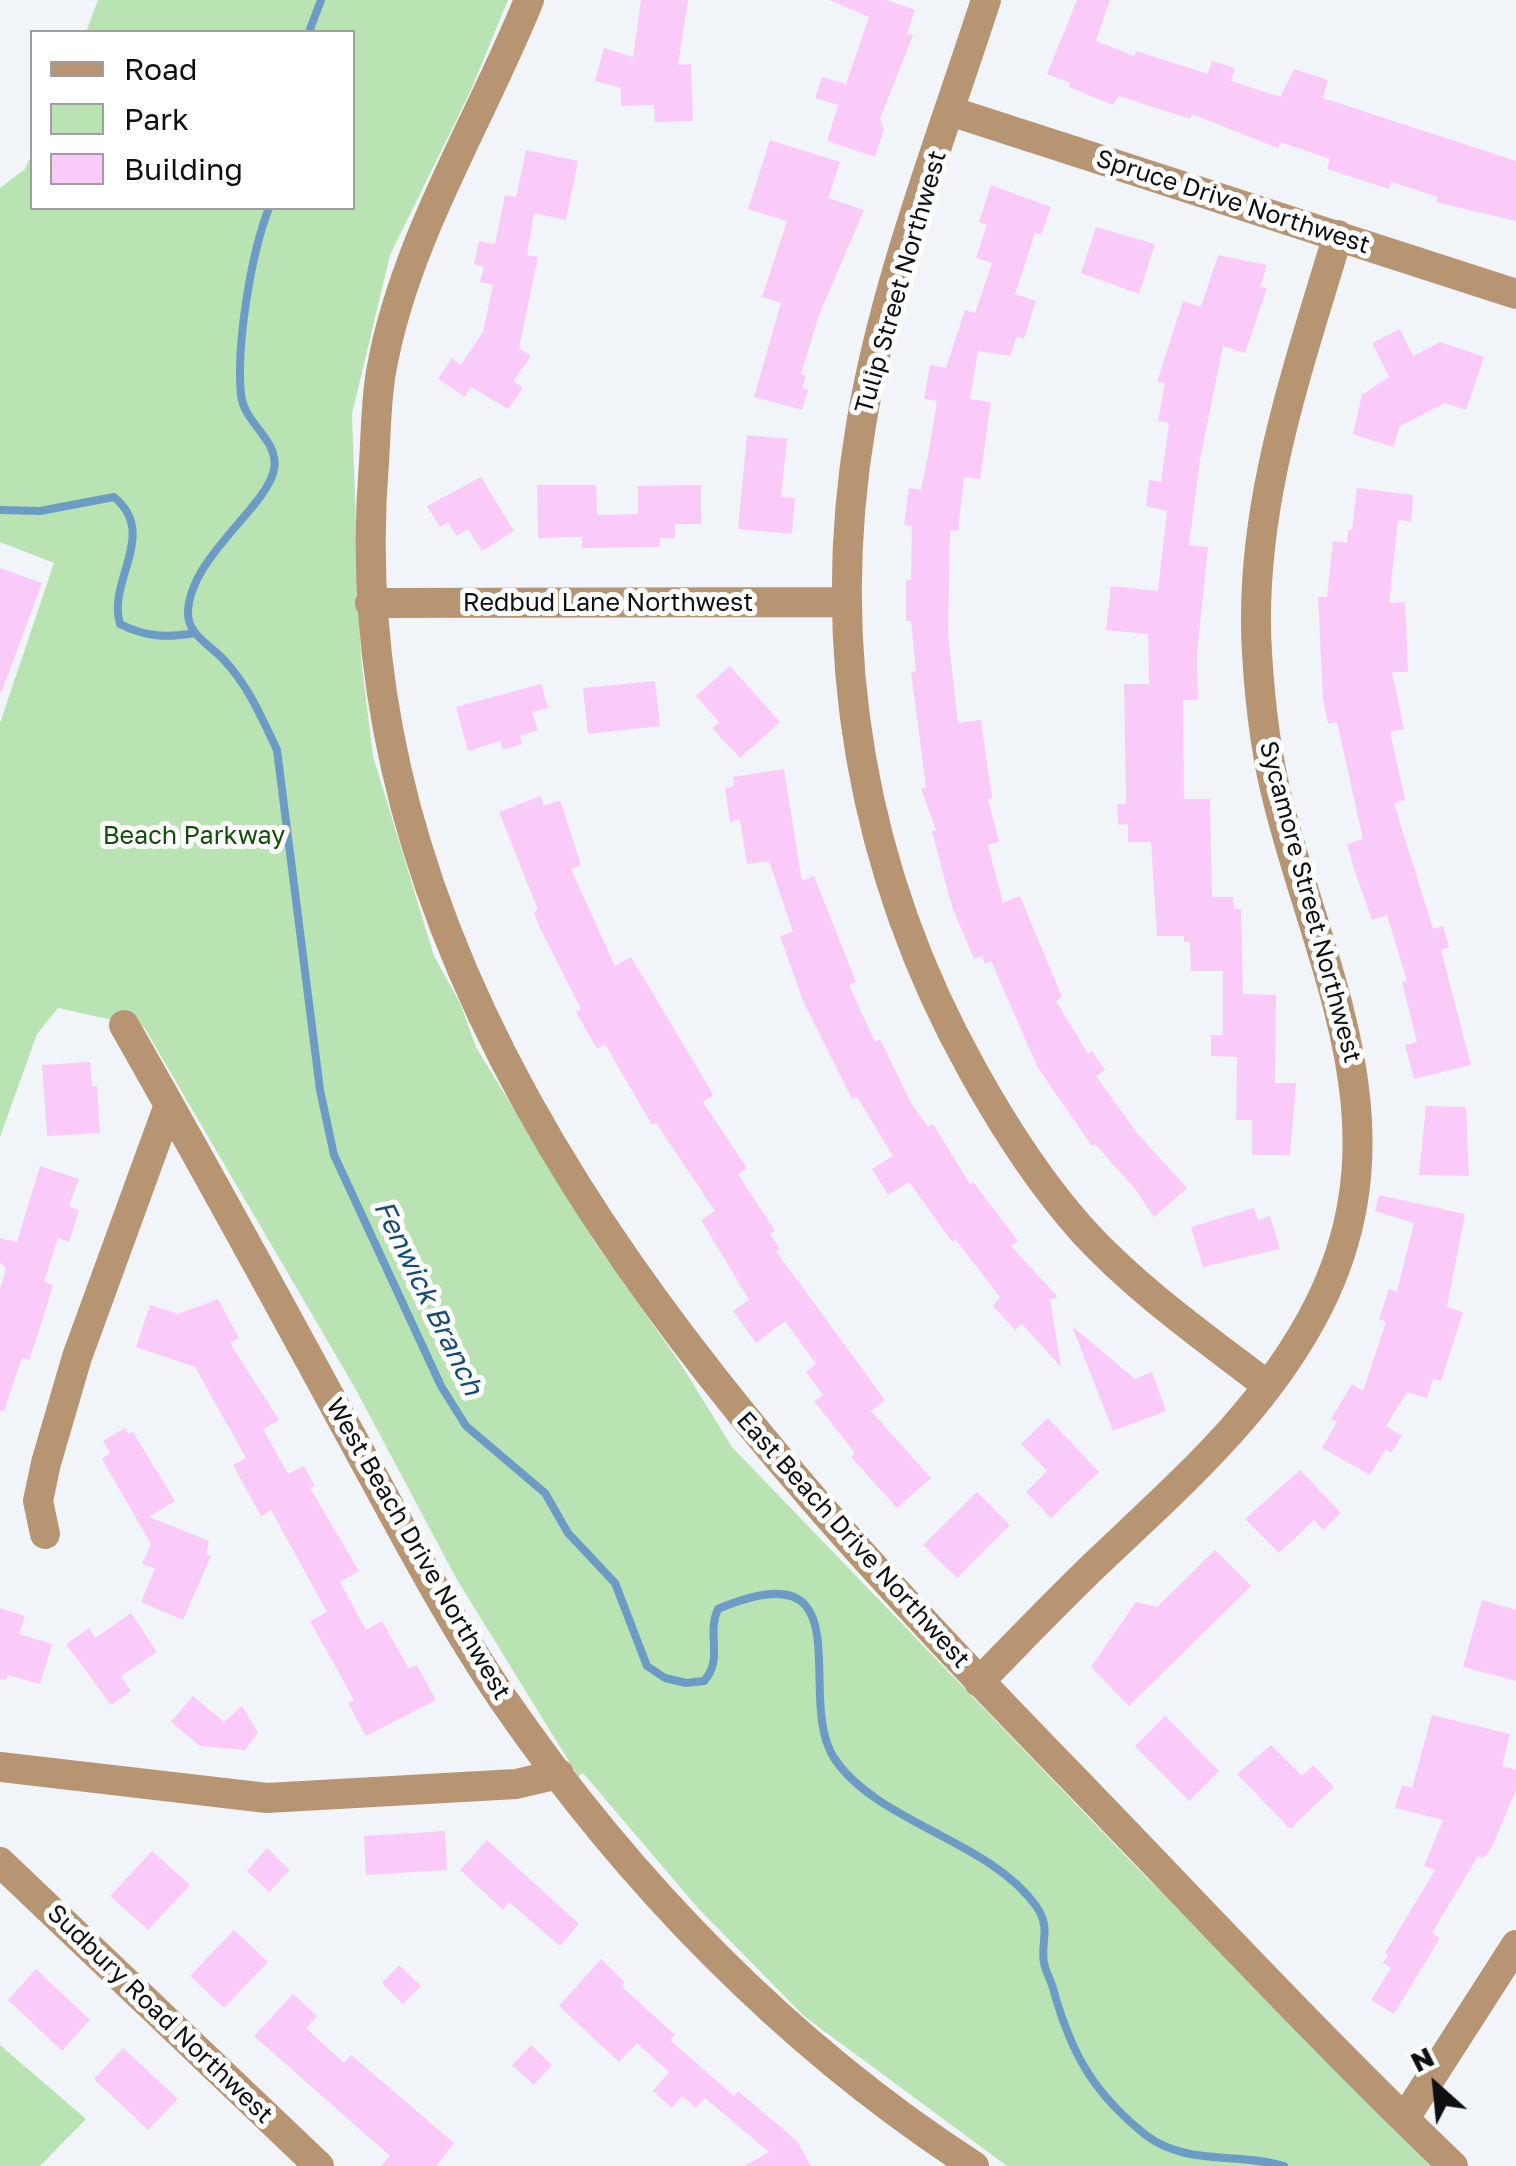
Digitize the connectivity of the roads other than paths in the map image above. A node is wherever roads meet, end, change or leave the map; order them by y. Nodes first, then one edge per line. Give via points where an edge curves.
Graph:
1 (529, 0) edge
2 (986, 0) edge
3 (950, 111) junction
4 (1338, 236) junction
5 (1516, 294) edge
6 (846, 602) junction
7 (370, 603) junction
8 (124, 1025) dead end
9 (169, 1104) junction
10 (1268, 1386) junction
11 (45, 1534) dead end
12 (980, 1682) junction
13 (0, 1767) edge
14 (559, 1774) junction
15 (0, 1862) edge
16 (1516, 1946) edge
17 (1404, 2118) junction
18 (319, 2166) edge
19 (974, 2166) edge
20 (1453, 2166) edge

1 - 7 street, East Beach Drive Northwest via 437,201 381,372 368,525
2 - 3 street, Tulip Street Northwest
3 - 4 street, Spruce Drive Northwest
3 - 6 street, Tulip Street Northwest via 870,381 850,502
4 - 5 street, Spruce Drive Northwest
4 - 10 street, Sycamore Street Northwest via 1276,450 1255,617 1270,765 1349,1039 1359,1128 1332,1272
6 - 7 street, Redbud Lane Northwest
6 - 10 street, Tulip Street Northwest via 851,702 877,836 909,939 958,1044 1010,1133 1083,1231 1135,1282
7 - 12 street, East Beach Drive Northwest via 382,713 428,888 467,983 544,1128 631,1266 763,1443
8 - 9 street, West Beach Drive Northwest
9 - 11 street via 77,1357 46,1463 38,1501
9 - 14 street, West Beach Drive Northwest via 460,1630
10 - 12 street, Sycamore Street Northwest via 1213,1452
12 - 17 street, East Beach Drive Northwest
13 - 14 street via 267,1798 516,1784
14 - 19 street, West Beach Drive Northwest via 734,1974 828,2058
15 - 18 street, Sudbury Road Northwest
16 - 17 street
17 - 20 street, East Beach Drive Northwest

